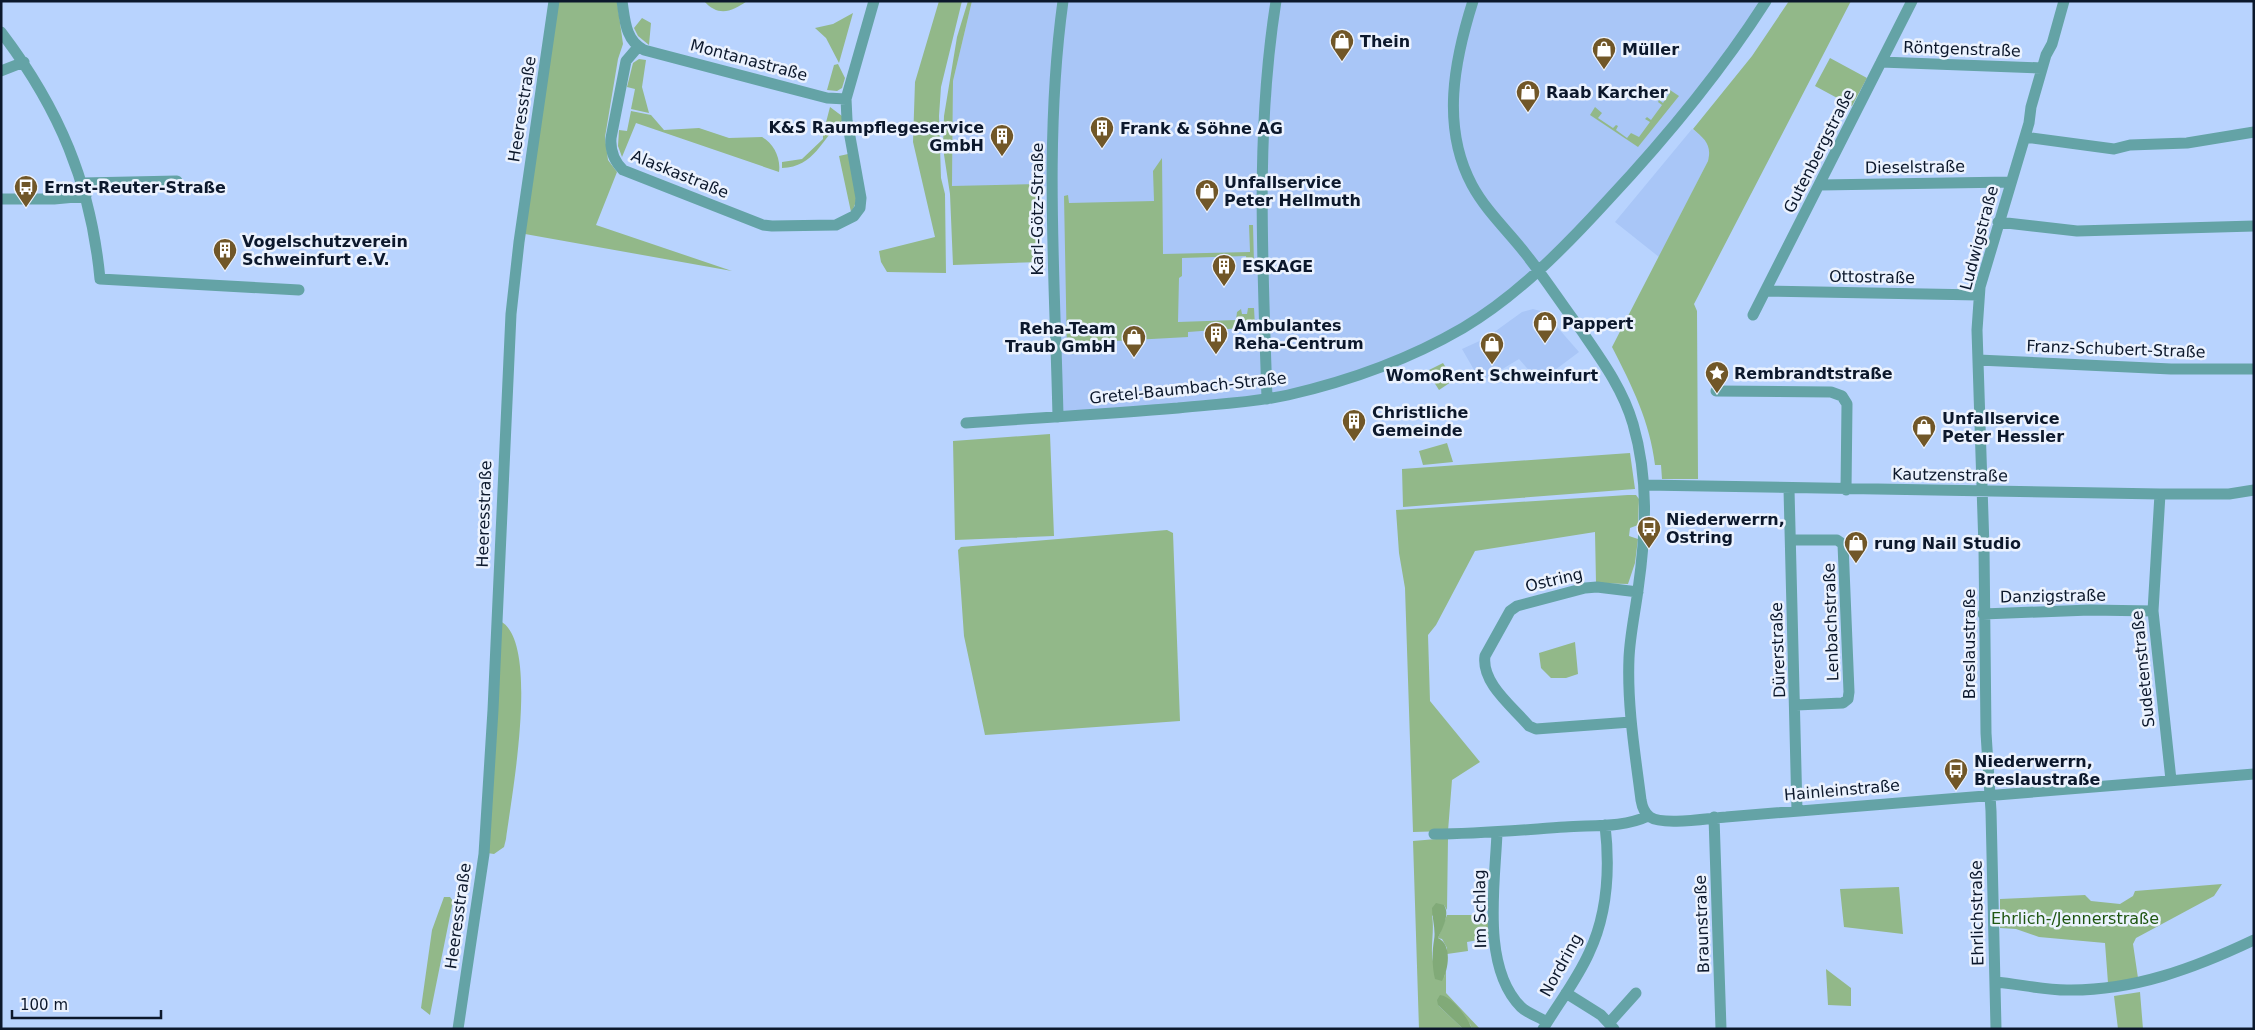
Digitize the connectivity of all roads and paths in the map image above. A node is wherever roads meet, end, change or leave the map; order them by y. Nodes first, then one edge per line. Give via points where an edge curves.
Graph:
1 (554, 1) edge
2 (622, 1) edge
3 (874, 1) edge
4 (1063, 1) edge
5 (1276, 1) edge
6 (1473, 1) edge
7 (1766, 1) edge
8 (1912, 1) edge
9 (2064, 1) edge
10 (1, 32) edge
11 (641, 49) junction
12 (24, 62) junction
13 (1881, 62) junction
14 (2042, 68) junction
15 (1, 70) edge
16 (846, 99) junction
17 (2254, 132) edge
18 (2025, 137) junction
19 (177, 181) dead end
20 (2011, 182) junction
21 (83, 183) junction
22 (1820, 185) junction
23 (86, 196) junction
24 (1, 199) edge
25 (1998, 222) junction
26 (2254, 226) edge
27 (1538, 270) junction
28 (299, 290) dead end
29 (1766, 291) junction
30 (1979, 295) junction
31 (1753, 316) dead end
32 (1978, 360) junction
33 (2254, 369) edge
34 (1716, 391) dead end
35 (1268, 399) junction
36 (1058, 417) junction
37 (966, 423) dead end
38 (1645, 486) junction
39 (1789, 488) junction
40 (1846, 490) junction
41 (2254, 490) edge
42 (1981, 492) junction
43 (2160, 494) junction
44 (1791, 540) junction
45 (1638, 592) junction
46 (2152, 611) junction
47 (1984, 614) junction
48 (1796, 705) junction
49 (1631, 722) junction
50 (2254, 774) edge
51 (2170, 780) junction
52 (1990, 796) junction
53 (1797, 810) junction
54 (1648, 816) junction
55 (1714, 817) junction
56 (1605, 825) junction
57 (1434, 834) dead end
58 (1497, 834) junction
59 (2254, 940) edge
60 (1995, 982) junction
61 (1566, 993) junction
62 (1636, 993) dead end
63 (1545, 1025) edge
64 (1612, 1025) edge
65 (458, 1029) edge
66 (1721, 1029) edge
67 (1996, 1029) edge

1 - 65 street, Heeresstraße via 511,310 484,854
2 - 11 street via 628,35
3 - 16 street
4 - 36 street, Karl-Götz-Straße via 1052,165
5 - 35 street via 1266,71 1262,167
6 - 27 street via 1455,76 1453,116 1456,139 1472,185
7 - 27 street, Gretel-Baumbach-Straße via 1709,82 1637,169 1578,234
8 - 13 street, Gutenbergstraße
9 - 14 street, Ludwigstraße
10 - 12 street
11 - 16 street, Montanastraße via 827,98
11 - 16 street, Alaskastraße via 626,61 610,138 614,158 624,170 763,225 836,225 852,218 860,208 862,198
12 - 15 street
12 - 21 street via 51,106
13 - 14 street, Röntgenstraße
13 - 22 street, Gutenbergstraße
14 - 18 street, Ludwigstraße
17 - 18 street via 2187,143 2130,145 2114,150
18 - 20 street, Ludwigstraße
19 - 21 street
20 - 22 street, Dieselstraße
20 - 25 street, Ludwigstraße
21 - 23 street
22 - 29 street, Gutenbergstraße
23 - 24 street
23 - 28 street via 100,279
25 - 26 street via 2077,231
25 - 30 street, Ludwigstraße
27 - 35 street, Gretel-Baumbach-Straße via 1485,314 1410,355 1344,381
27 - 38 street via 1602,360 1625,402 1639,444
29 - 30 street, Ottostraße
29 - 31 street, Gutenbergstraße
30 - 32 street, Ludwigstraße
32 - 33 street, Franz-Schubert-Straße via 2172,369
32 - 42 street, Ludwigstraße
34 - 40 street via 1831,392 1842,396 1847,404
35 - 36 street, Gretel-Baumbach-Straße
36 - 37 street, Gretel-Baumbach-Straße
38 - 39 street, Kautzenstraße
38 - 45 street via 1645,534
39 - 40 street, Kautzenstraße
39 - 44 street, Dürerstraße
40 - 42 street, Kautzenstraße
41 - 43 street, Kautzenstraße via 2230,494
42 - 43 street, Kautzenstraße
42 - 47 street, Breslaustraße
43 - 46 street, Sudetenstraße
44 - 48 street, Dürerstraße
44 - 48 street, Lenbachstraße via 1837,540 1843,544 1849,683 1846,702
45 - 49 street via 1629,658
45 - 49 street, Ostring via 1585,588 1517,606 1508,615 1485,656 1484,664 1487,678 1530,726
46 - 47 street, Danzigstraße
46 - 51 street, Sudetenstraße
47 - 52 street, Breslaustraße
48 - 53 street, Dürerstraße
49 - 54 street via 1641,800
50 - 51 street, Hainleinstraße
51 - 52 street, Hainleinstraße
52 - 53 street, Hainleinstraße
52 - 60 street, Ehrlichstraße
53 - 55 street, Hainleinstraße
54 - 55 street, Hainleinstraße via 1664,821
54 - 56 street, Hainleinstraße
55 - 66 street, Braunstraße
56 - 58 street, Hainleinstraße
56 - 61 street, Nordring via 1609,858 1605,900 1590,953
57 - 58 street, Hainleinstraße
58 - 63 street, Im Schlag via 1493,932 1498,960 1506,987 1521,1008
59 - 60 street via 2189,968 2125,986 2065,990
60 - 67 street, Ehrlichstraße
61 - 63 street, Nordring
61 - 64 street
62 - 64 street

